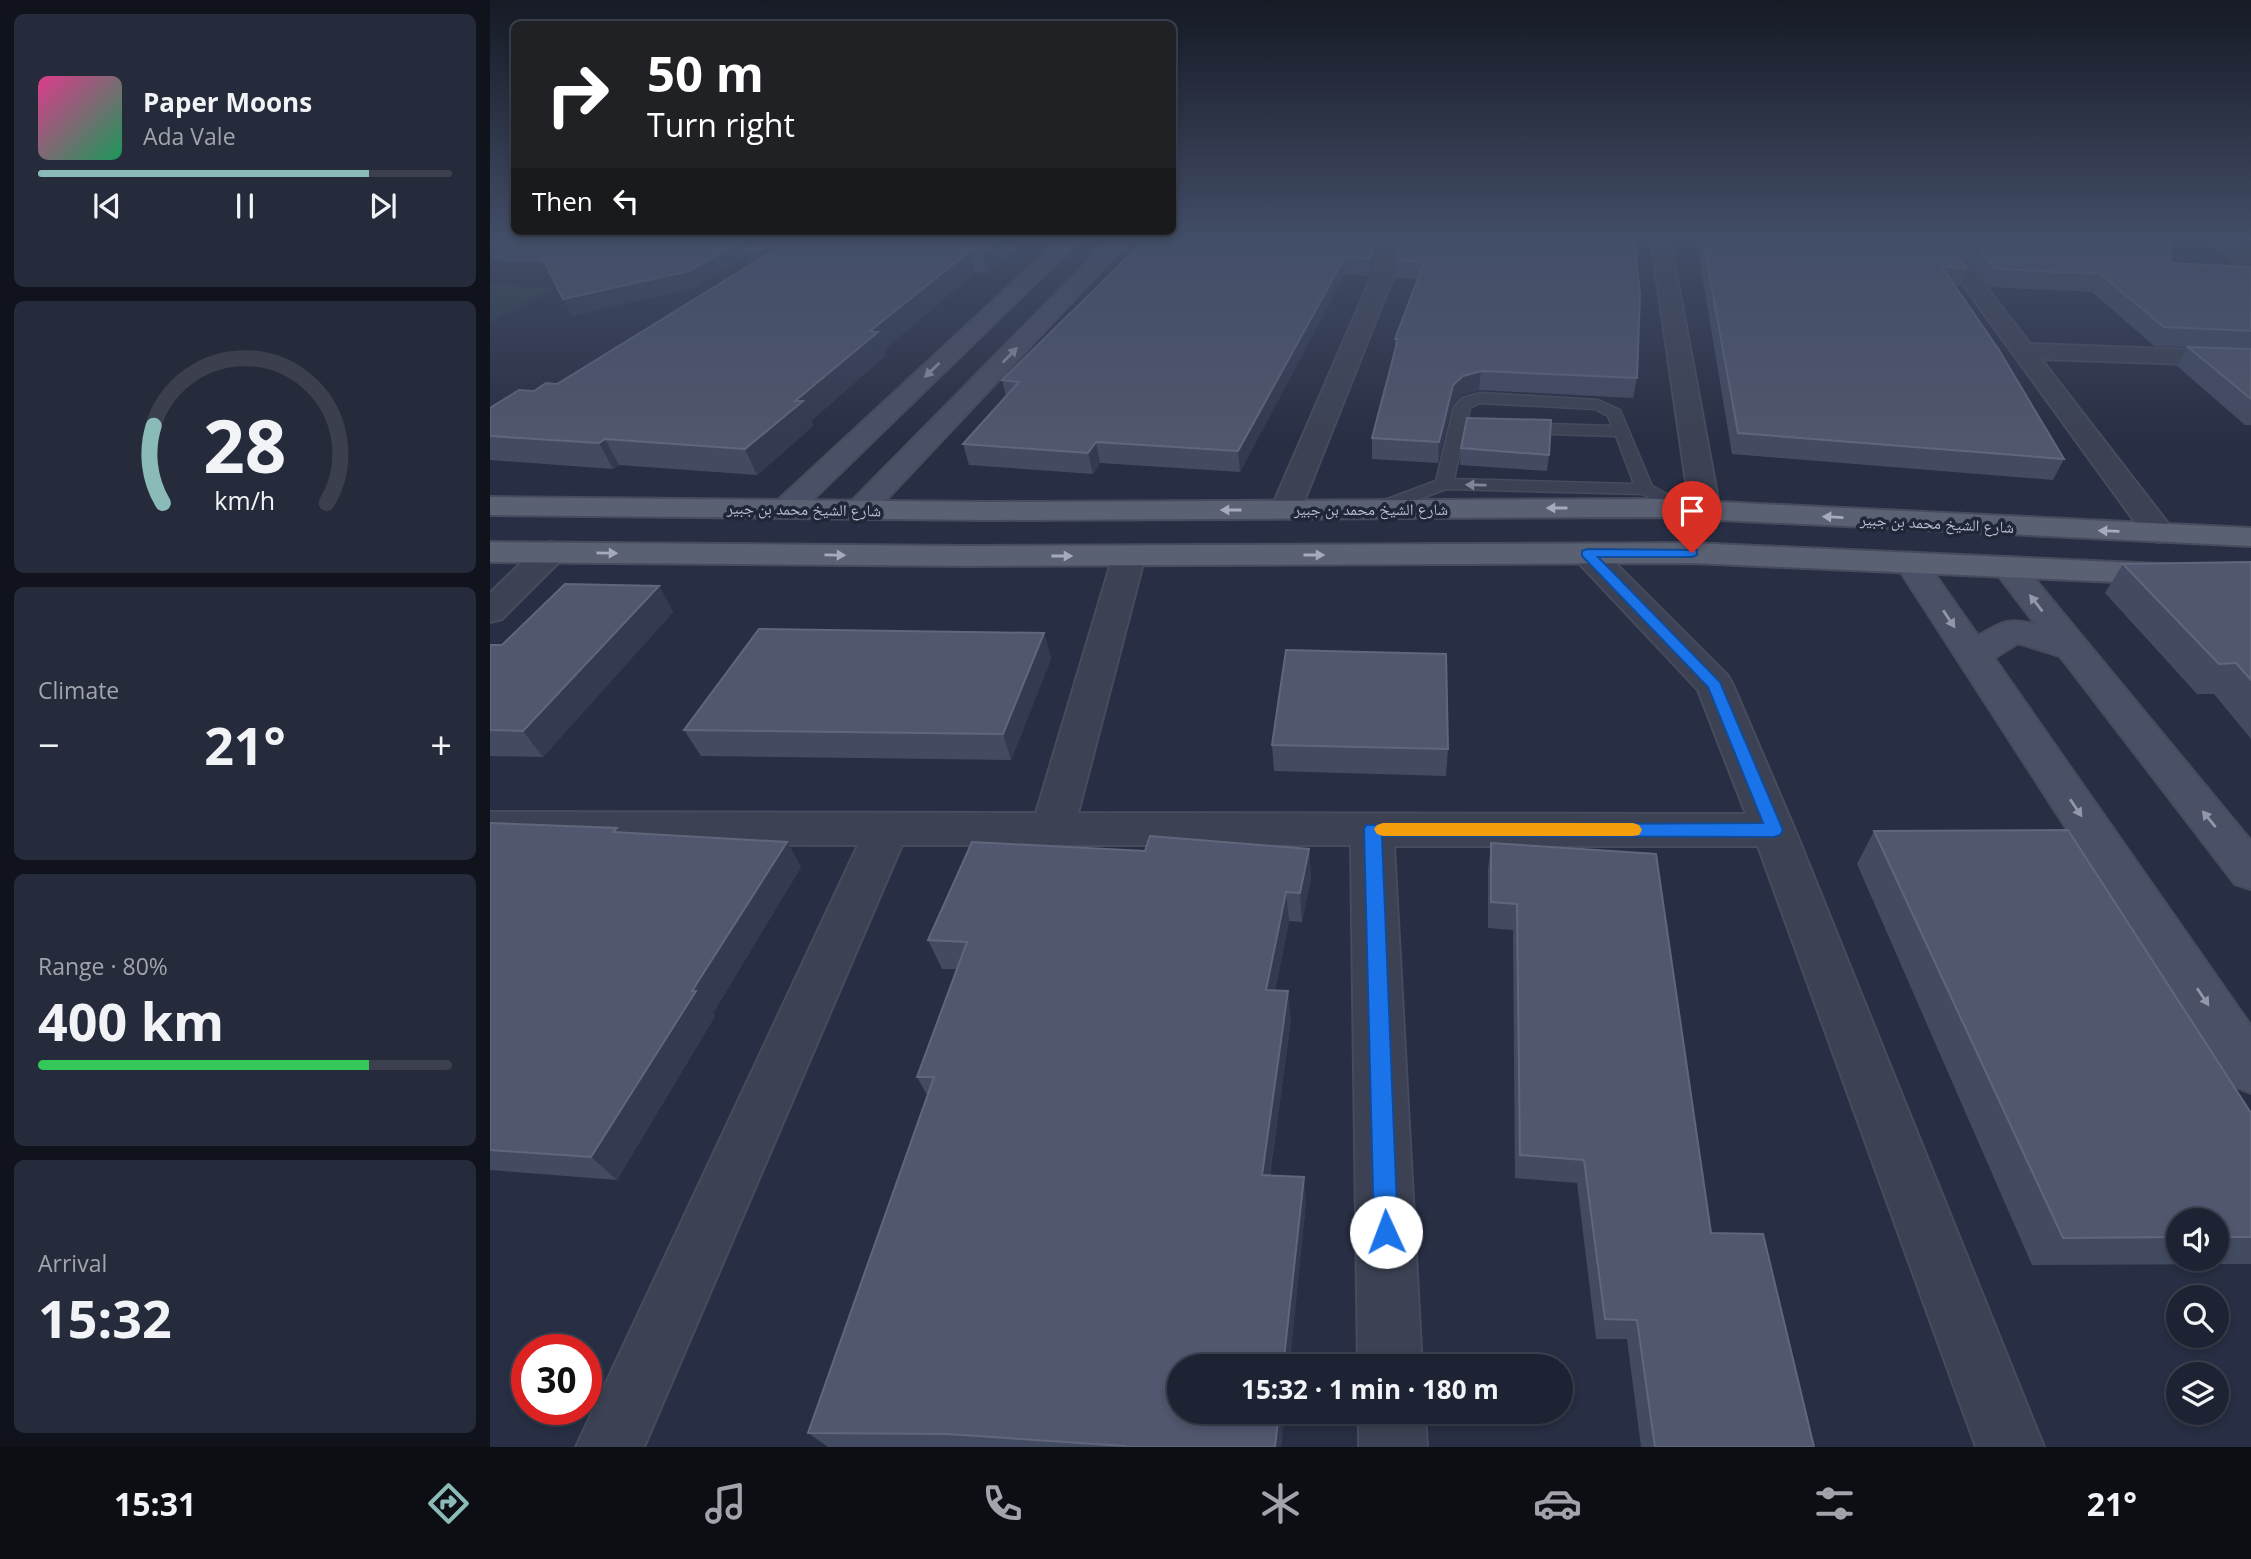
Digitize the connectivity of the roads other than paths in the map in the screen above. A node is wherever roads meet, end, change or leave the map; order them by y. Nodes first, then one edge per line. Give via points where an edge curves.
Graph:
1 (1000, 307) edge
2 (1056, 307) edge
3 (1370, 307) edge
4 (1669, 307) edge
5 (1990, 307) edge
6 (2023, 351) junction
7 (2251, 359) edge
8 (1499, 427) edge
9 (1622, 431) junction
10 (897, 471) junction
11 (819, 478) junction
12 (1444, 484) junction
13 (1645, 489) junction
14 (490, 506) edge
15 (786, 509) junction
16 (1286, 509) junction
17 (1377, 509) junction
18 (860, 510) junction
19 (1696, 510) junction
20 (2159, 533) junction
21 (2251, 537) edge
22 (490, 552) edge
23 (551, 552) junction
24 (1587, 553) junction
25 (1129, 556) junction
26 (1911, 563) junction
27 (2008, 567) junction
28 (2251, 578) edge
29 (490, 612) edge
30 (2072, 648) junction
31 (1973, 655) junction
32 (490, 828) edge
33 (887, 829) junction
34 (1052, 829) junction
35 (1373, 829) junction
36 (1774, 830) junction
37 (2251, 872) edge
38 (2251, 1069) edge
39 (1390, 1354) edge
40 (1392, 1424) edge
41 (610, 1447) edge
42 (1393, 1447) edge
43 (2010, 1447) edge

1 -> 11 street
10 -> 2 street
3 - 16 street
4 - 19 street
5 - 6 street
6 - 7 street
6 - 20 street
8 - 9 lane
9 - 12 lane via 1615,413 1598,405 1466,401 1464,426
9 - 13 lane
10 - 11 street via 850,488
10 - 18 street
11 - 15 street
13 -> 12 lane
12 - 17 lane
13 - 19 lane
14 - 15 main road, شارع الشيخ محمد بن جبير
15 - 18 main road, شارع الشيخ محمد بن جبير
16 - 17 main road, شارع الشيخ محمد بن جبير
16 -> 18 main road, شارع الشيخ محمد بن جبير
19 -> 17 main road, شارع الشيخ محمد بن جبير
20 -> 19 main road, شارع الشيخ محمد بن جبير
20 - 21 main road, شارع الشيخ محمد بن جبير
22 - 23 main road
23 -> 25 main road
23 - 29 street
25 -> 24 main road
24 - 26 main road
24 - 36 street via 1714,685
25 - 34 street
26 - 27 main road
26 -> 31 street
27 - 28 main road
30 -> 27 street
30 - 31 street via 2014,630
37 -> 30 street
31 -> 38 street
32 - 33 street
33 - 34 street
33 - 41 street
34 - 35 street
35 - 36 street
35 - 39 street
36 - 43 street
40 - 42 street

